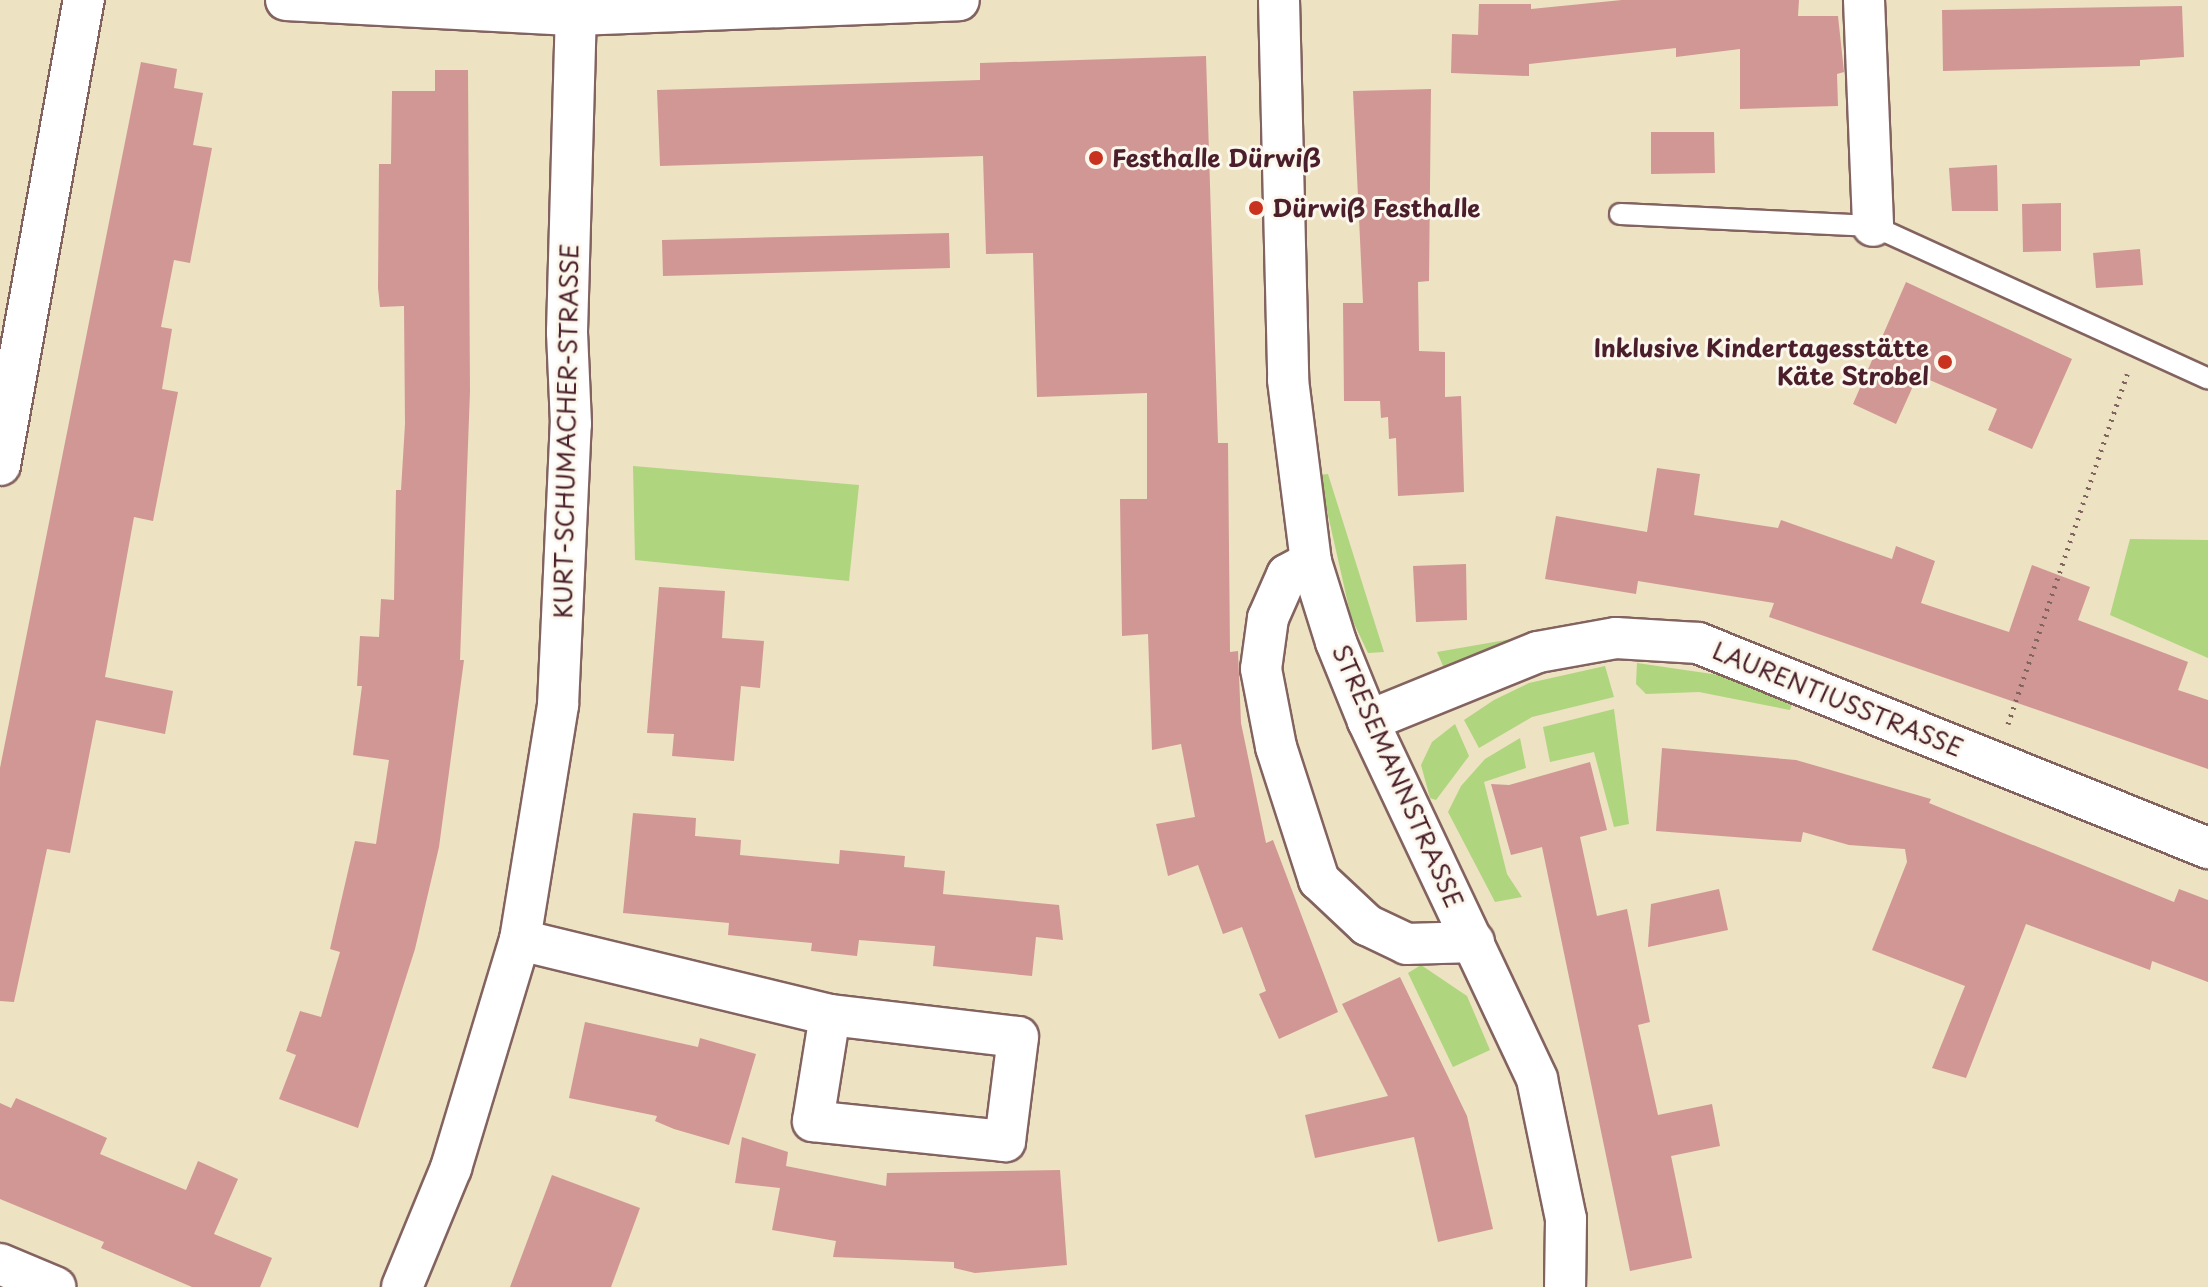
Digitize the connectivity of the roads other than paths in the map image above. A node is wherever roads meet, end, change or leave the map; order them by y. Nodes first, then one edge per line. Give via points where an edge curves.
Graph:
1 (84, 0) edge
2 (286, 0) edge
3 (1279, 0) edge
4 (1864, 0) edge
5 (936, 1) edge
6 (576, 15) junction
7 (1620, 214) dead end
8 (1873, 226) junction
9 (2208, 379) edge
10 (0, 465) edge
11 (1311, 562) junction
12 (1368, 721) junction
13 (2208, 848) edge
14 (520, 940) junction
15 (1474, 942) junction
16 (830, 1015) junction
17 (0, 1264) edge
18 (55, 1287) edge
19 (402, 1287) edge
20 (1565, 1287) edge

1 - 10 street
2 - 6 street
3 - 11 street, STRESEMANNSTRASSE via 1288,380
4 - 8 street
5 - 6 street
6 - 14 street, KURT-SCHUMACHER-STRASSE via 567,332 571,424 558,705
7 - 8 lane
8 - 9 lane
11 - 12 street, STRESEMANNSTRASSE
11 - 15 street, STRESEMANNSTRASSE via 1287,575 1268,618 1261,669 1276,747 1319,880 1367,925 1407,944
12 - 13 street, LAURENTIUSSTRASSE via 1538,652 1616,638 1698,643
12 - 15 street, STRESEMANNSTRASSE
14 - 16 street
14 - 19 street, KURT-SCHUMACHER-STRASSE via 451,1168
15 - 20 street, STRESEMANNSTRASSE via 1537,1079 1566,1219
16 - 16 street via 813,1121 1005,1141 1018,1037
17 - 18 street

